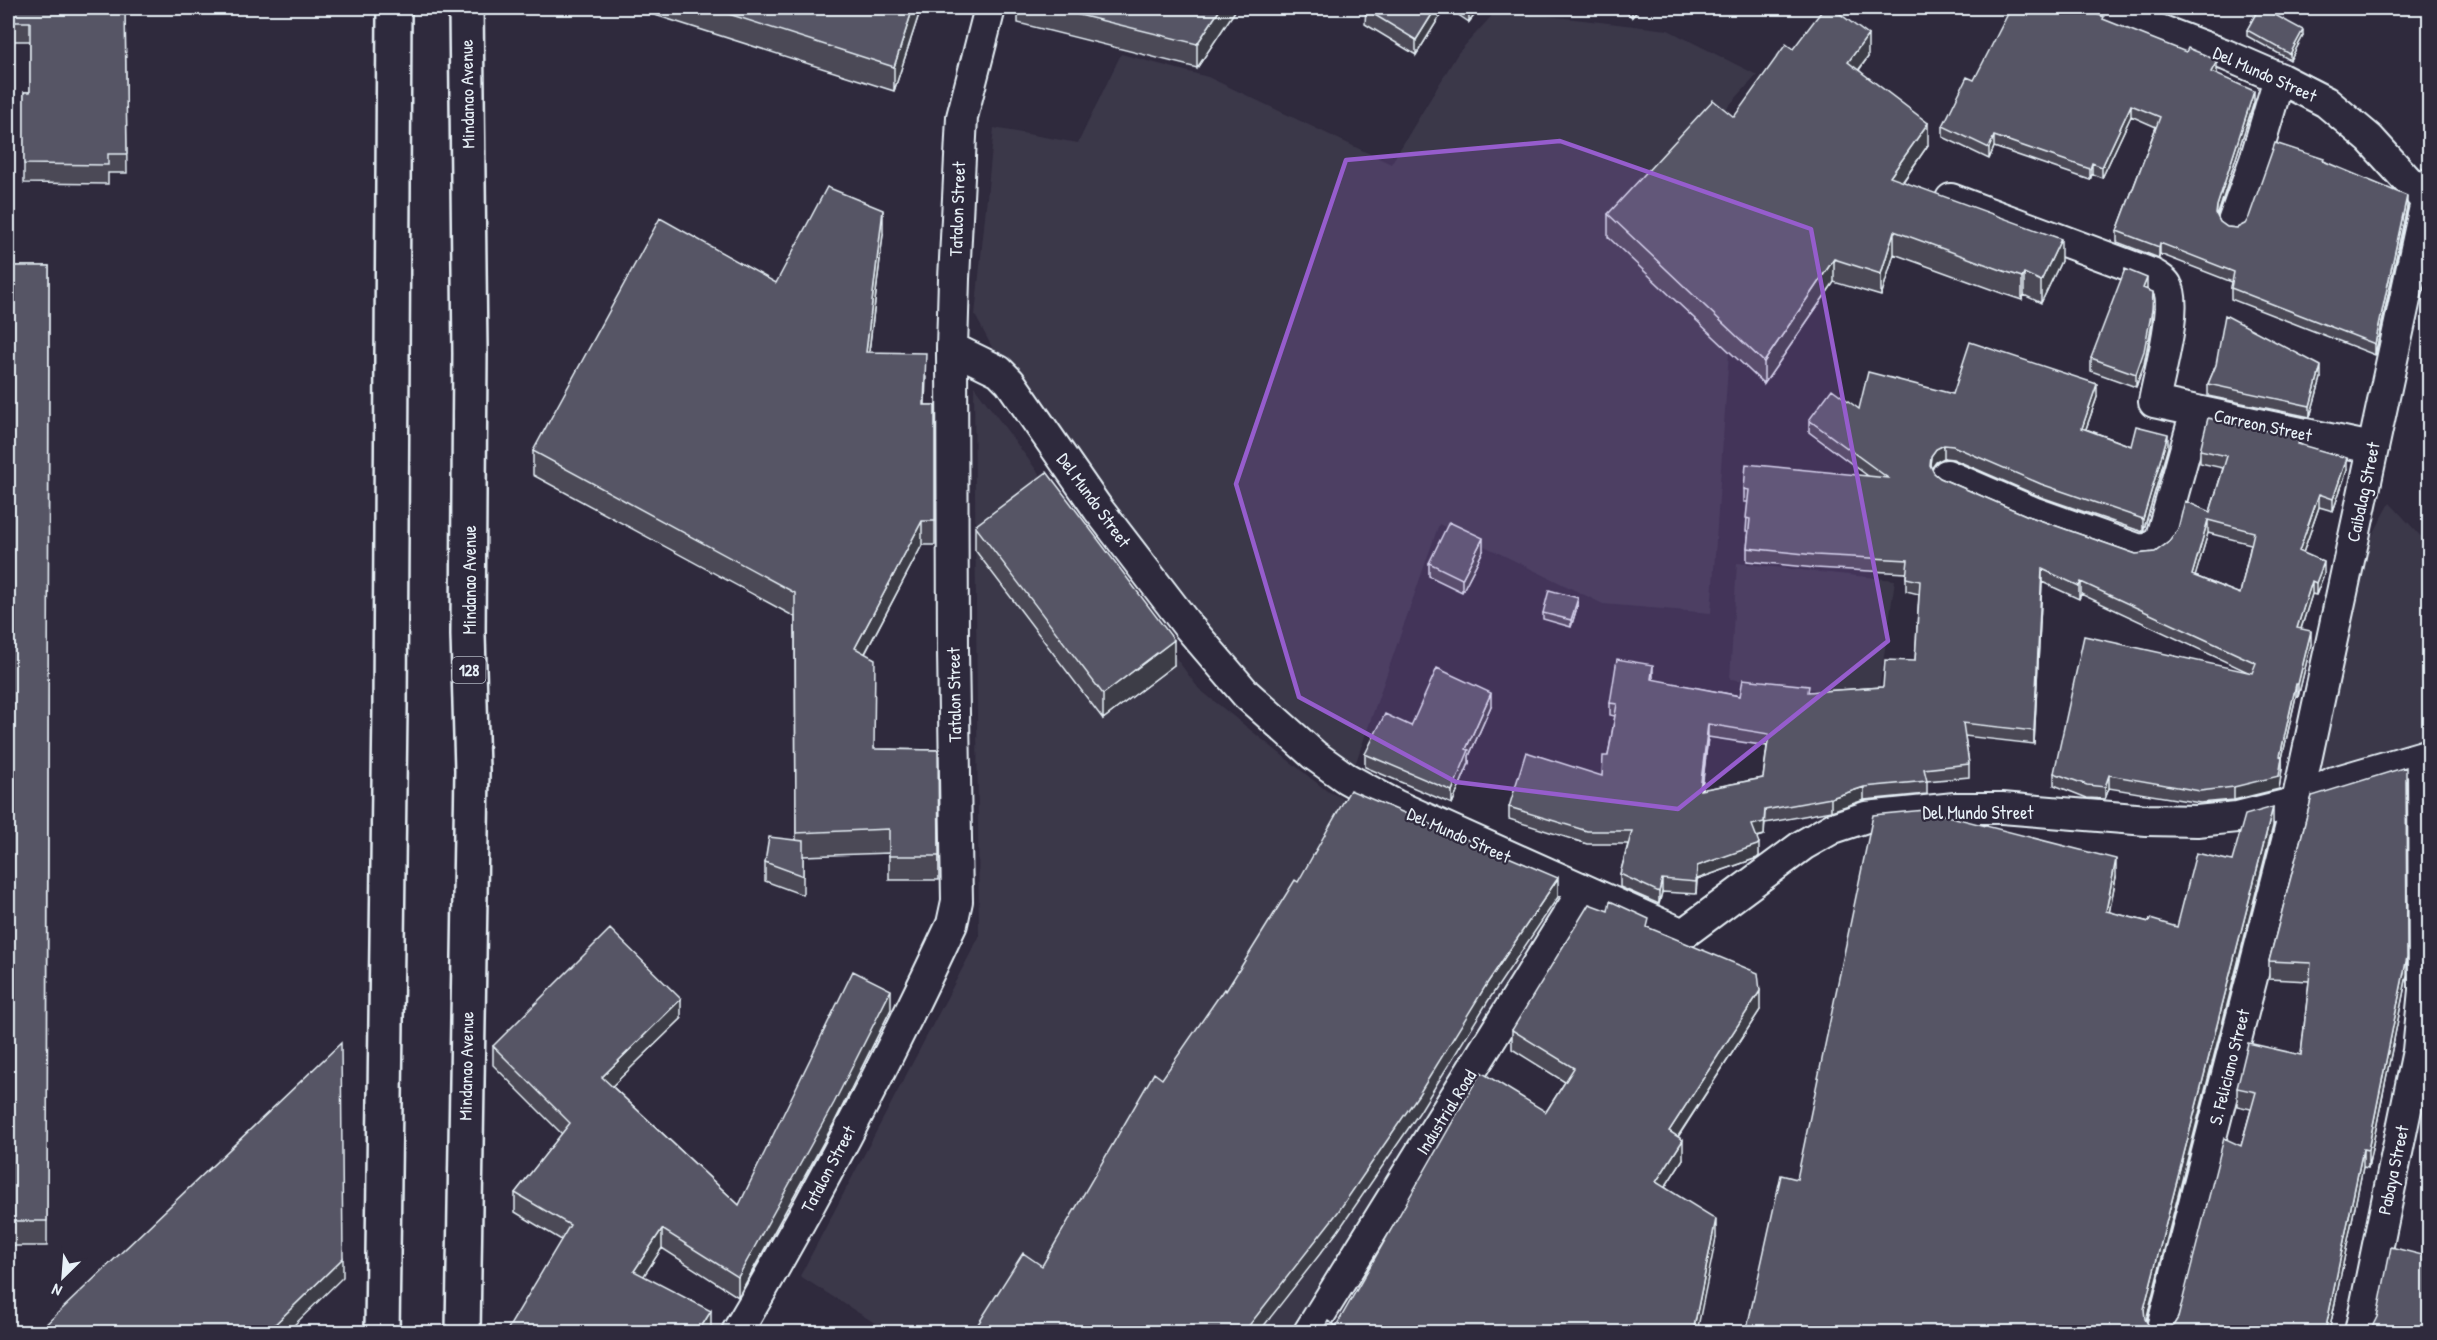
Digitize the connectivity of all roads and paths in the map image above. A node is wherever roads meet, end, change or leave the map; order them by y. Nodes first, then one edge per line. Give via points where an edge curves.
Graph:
1 (394, 8) edge
2 (465, 8) edge
3 (990, 8) edge
4 (2101, 8) edge
5 (2279, 78) junction
6 (2428, 196) edge
7 (1951, 199) edge
8 (2233, 222) dead end
9 (952, 348) junction
10 (2196, 411) junction
11 (2372, 448) junction
12 (1947, 475) dead end
13 (2426, 755) edge
14 (2297, 802) junction
15 (1583, 891) junction
16 (382, 1332) edge
17 (464, 1332) edge
18 (737, 1332) edge
19 (1310, 1332) edge
20 (2161, 1332) edge
21 (2360, 1332) edge

1 - 16 main road
2 - 17 main road, Mindanao Avenue / 128 via 472,770
3 - 9 street, Tatalon Street via 962,117
4 - 5 street, Del Mundo Street
5 - 6 street, Del Mundo Street via 2326,102
5 - 8 street
6 - 11 street, Caibalag Street
7 - 10 street, Carreon Street via 2152,274 2167,284 2172,300 2154,402
9 - 15 street, Del Mundo Street via 999,371 1010,382 1098,509 1187,626 1276,723 1375,796
9 - 18 street, Tatalon Street via 957,901 952,924 885,1062
10 - 11 street, Carreon Street
10 - 12 street via 2161,537 2146,550 2035,513
11 - 14 street, Caibalag Street
13 - 14 street via 2334,782
13 - 21 street, Pabaya Street via 2424,990 2418,1051
14 - 15 street, Del Mundo Street via 2248,815 2198,820 2147,820 2002,808 1955,808 1866,817 1833,828 1803,845 1683,934
14 - 20 street, S. Feliciano Street
15 - 19 street, Industrial Road

